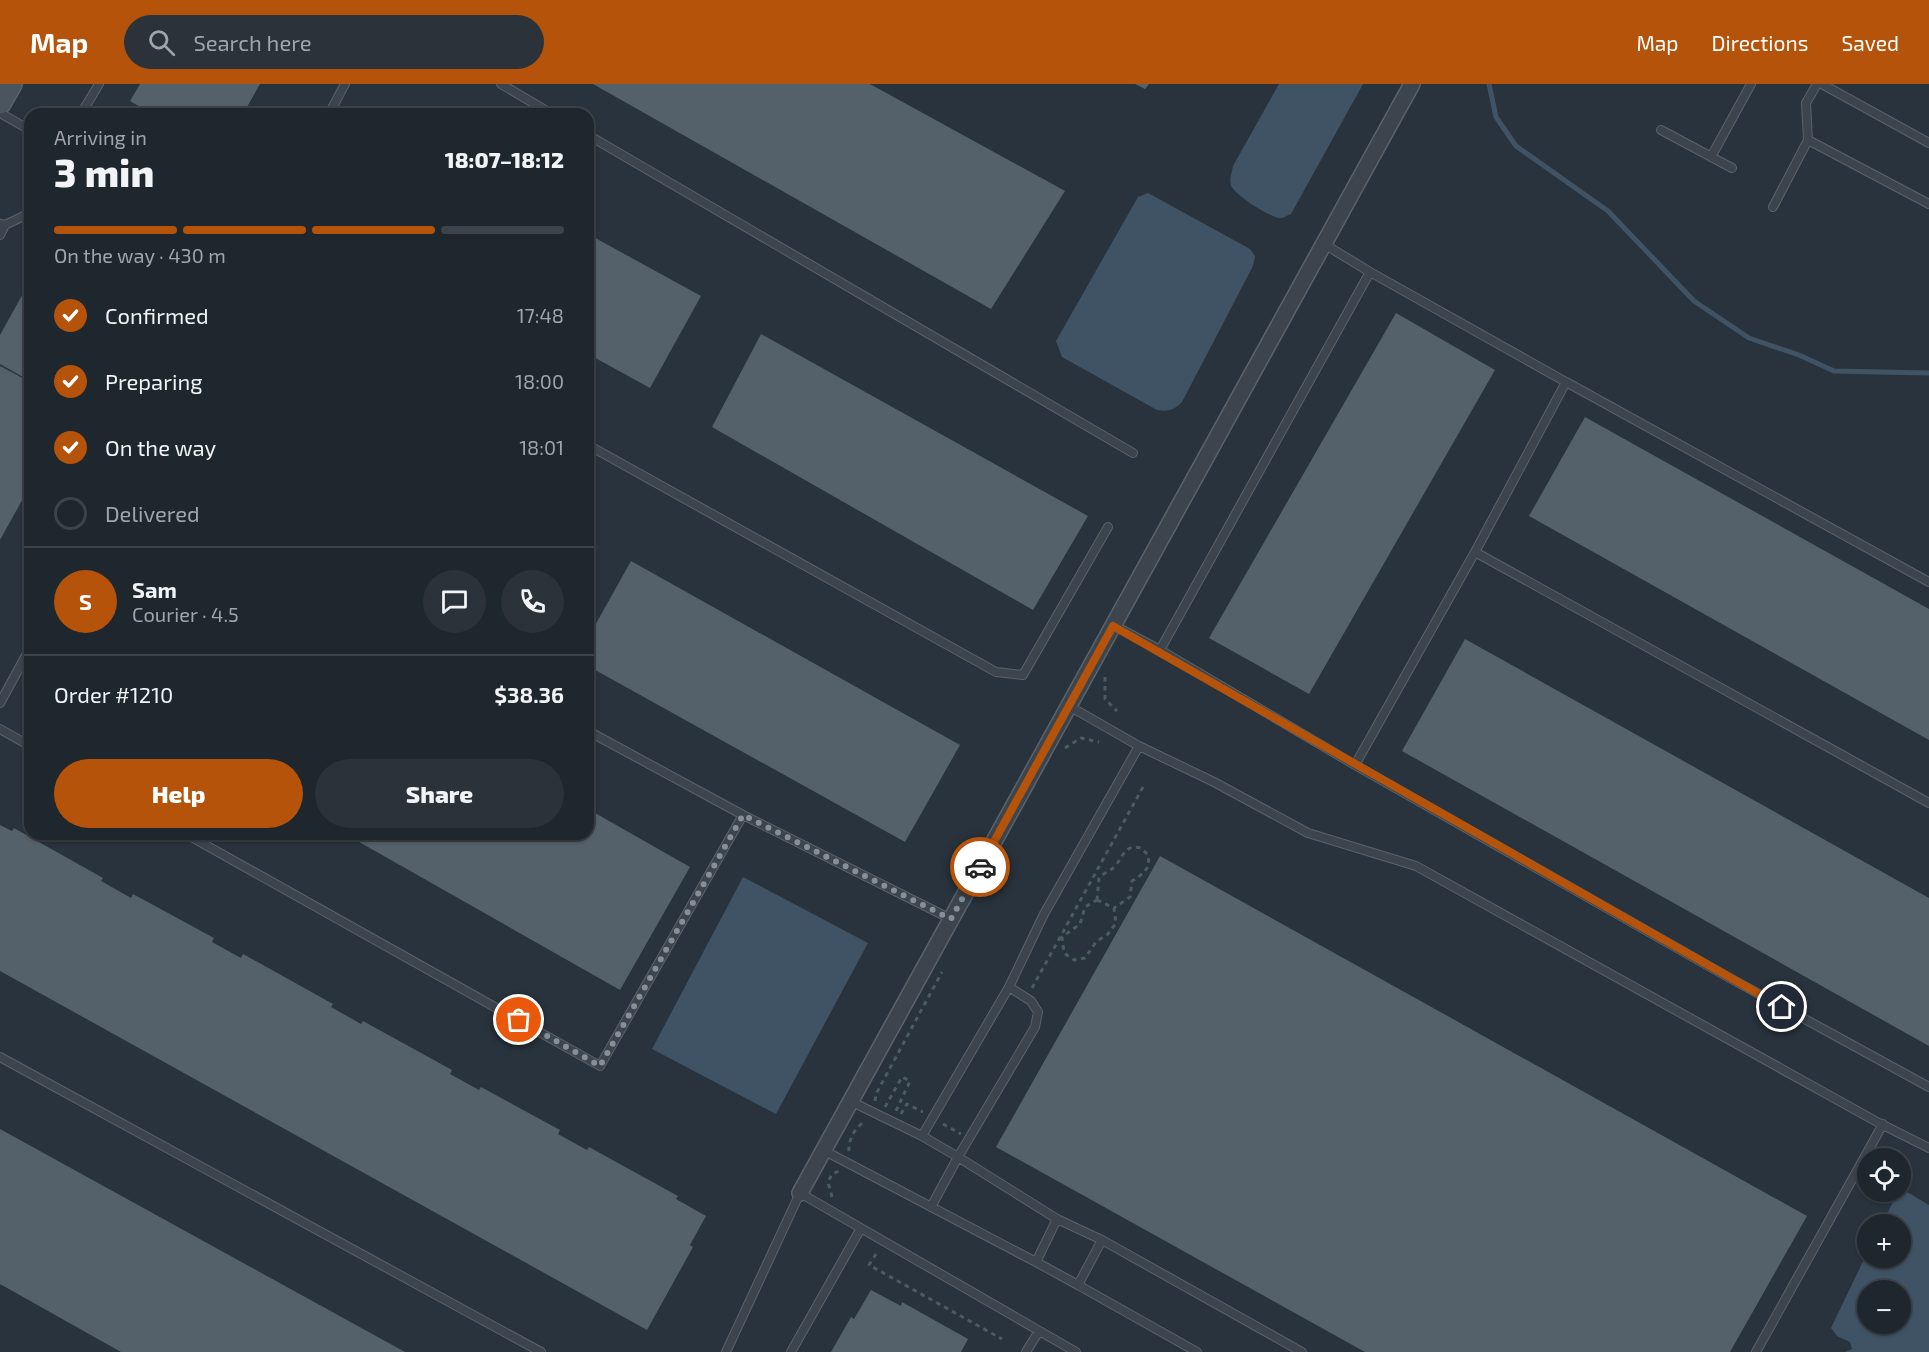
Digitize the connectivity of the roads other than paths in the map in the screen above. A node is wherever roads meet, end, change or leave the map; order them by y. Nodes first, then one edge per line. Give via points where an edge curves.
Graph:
1 (11, 84) edge
2 (99, 84) edge
3 (345, 84) edge
4 (501, 84) edge
5 (1412, 84) edge
6 (1751, 84) edge
7 (1817, 84) edge
8 (1822, 84) edge
9 (0, 104) edge
10 (85, 108) edge
11 (332, 108) edge
12 (542, 108) edge
13 (0, 113) edge
14 (24, 127) edge
15 (1661, 130) dead end
16 (594, 139) edge
17 (1808, 140) junction
18 (1929, 142) edge
19 (1711, 157) junction
20 (1732, 168) dead end
21 (1929, 204) edge
22 (1773, 207) dead end
23 (24, 216) edge
24 (2, 225) edge
25 (0, 235) edge
26 (1324, 244) junction
27 (1370, 272) junction
28 (1566, 382) junction
29 (594, 448) edge
30 (1133, 453) dead end
31 (1108, 527) dead end
32 (1475, 552) junction
33 (1929, 582) edge
34 (1113, 626) junction
35 (1160, 650) junction
36 (24, 659) edge
37 (0, 703) edge
38 (1069, 706) junction
39 (0, 729) edge
40 (594, 734) edge
41 (24, 743) edge
42 (1139, 746) junction
43 (1355, 765) junction
44 (1929, 803) edge
45 (743, 815) junction
46 (197, 840) edge
47 (951, 919) junction
48 (1009, 987) junction
49 (0, 1057) edge
50 (1929, 1087) edge
51 (850, 1101) junction
52 (1883, 1124) junction
53 (922, 1136) junction
54 (1929, 1148) edge
55 (824, 1150) junction
56 (958, 1157) junction
57 (800, 1193) junction
58 (931, 1207) junction
59 (1057, 1219) junction
60 (861, 1228) junction
61 (1101, 1240) junction
62 (1036, 1262) junction
63 (1078, 1285) junction
64 (1039, 1331) junction
65 (541, 1352) edge
66 (726, 1352) edge
67 (791, 1352) edge
68 (1026, 1352) edge
69 (1076, 1352) edge
70 (1197, 1352) edge
71 (1302, 1352) edge
72 (1756, 1352) edge

1 - 9 street
2 - 10 lane
3 - 11 lane
4 - 12 lane
5 - 26 street
6 - 19 lane
7 - 17 lane via 1806,103
8 - 18 lane
13 - 14 lane
15 - 19 lane
16 - 30 lane
17 - 21 lane
17 - 22 lane
19 - 20 lane
23 - 24 lane
24 - 25 lane
26 - 27 lane
26 - 34 street
27 - 28 lane
27 - 35 lane
28 - 32 lane
28 - 33 lane
29 - 31 lane via 996,672 1023,675
32 - 43 lane
32 - 44 lane
34 - 35 lane
34 - 38 street
35 - 43 lane
36 - 37 lane
38 - 42 lane
38 - 47 street
39 - 41 lane
40 - 45 lane
42 - 48 lane via 1044,914
42 - 52 lane via 1308,833 1416,866
43 - 50 lane
45 - 46 lane via 600,1066
45 - 47 lane
47 - 51 street
48 - 53 lane
48 - 56 lane via 1031,1001 1038,1012 1035,1027
49 - 65 lane
51 - 53 lane
51 - 55 street
52 - 54 lane
52 - 72 lane
53 - 56 lane
55 - 57 street
55 - 58 lane
56 - 58 lane
56 - 59 lane
57 - 60 lane
57 - 66 lane
58 - 62 lane
59 - 61 lane
59 - 62 lane
60 - 64 lane
60 - 67 lane
61 - 63 lane
61 - 71 lane
62 - 63 lane
63 - 70 lane
64 - 68 lane
64 - 69 lane

